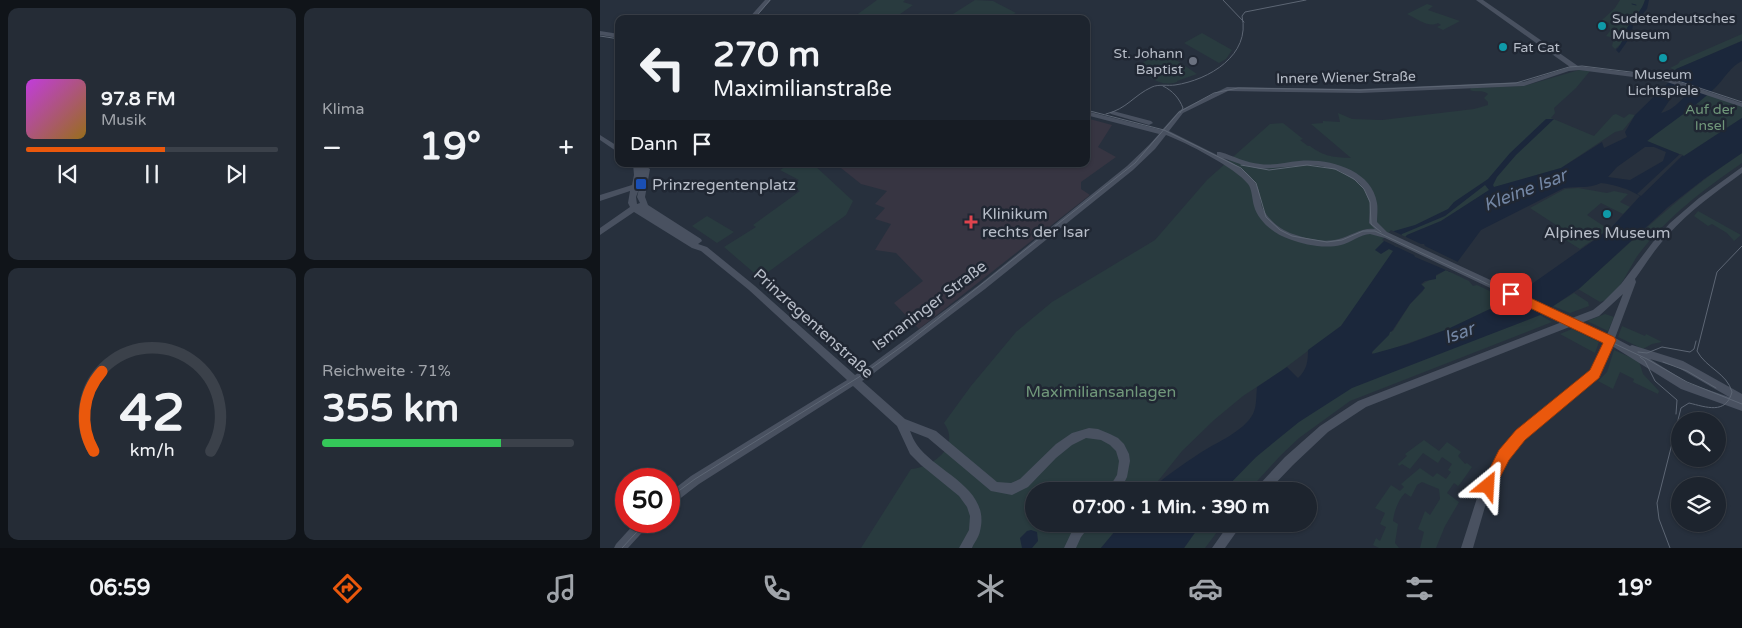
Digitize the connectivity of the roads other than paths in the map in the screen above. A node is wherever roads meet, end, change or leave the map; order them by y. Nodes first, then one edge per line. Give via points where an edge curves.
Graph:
1 (768, 0) edge
2 (773, 0) edge
3 (1479, 0) edge
4 (1485, 0) edge
5 (755, 15) edge
6 (761, 15) edge
7 (600, 33) edge
8 (615, 35) edge
9 (600, 38) edge
10 (615, 40) edge
11 (1574, 65) junction
12 (1670, 78) junction
13 (1515, 84) joint
14 (1713, 92) junction
15 (1742, 100) edge
16 (1742, 104) edge
17 (1090, 108) edge
18 (1182, 111) joint
19 (1090, 113) edge
20 (1164, 130) junction
21 (600, 138) edge
22 (615, 148) edge
23 (642, 167) edge
24 (1742, 169) edge
25 (639, 186) junction
26 (600, 198) edge
27 (643, 205) junction
28 (634, 208) junction
29 (600, 232) edge
30 (1385, 234) junction
31 (704, 249) junction
32 (1636, 270) junction
33 (1604, 308) junction
34 (1618, 320) junction
35 (1571, 322) junction
36 (1610, 340) junction
37 (1622, 346) junction
38 (854, 381) junction
39 (1742, 399) edge
40 (1742, 406) edge
41 (901, 423) junction
42 (1025, 482) edge
43 (1025, 482) edge
44 (1120, 482) edge
45 (1269, 482) edge
46 (680, 492) edge
47 (1078, 532) edge
48 (1230, 532) edge
49 (634, 533) edge
50 (620, 548) edge
51 (965, 548) edge
52 (1070, 548) edge
53 (1218, 548) edge
54 (1467, 548) edge

1 - 5 main road
2 - 6 main road
3 - 11 main road
4 - 11 main road
7 - 8 main road
9 - 10 main road
11 - 12 main road
11 - 12 main road via 1652,72
11 - 13 main road, Innere Wiener Straße
12 - 14 main road
13 - 18 main road, Innere Wiener Straße via 1360,91 1235,88
14 - 15 main road
14 - 16 main road
17 - 20 main road
18 - 20 main road, Ismaninger Straße
19 - 20 main road
20 - 30 main road via 1254,167 1272,168 1308,162 1344,170 1367,188 1374,205 1374,223
20 - 30 main road via 1222,160 1246,177 1256,190 1262,213 1285,235 1322,244 1342,242 1368,232
20 - 38 main road, Ismaninger Straße via 1130,168 982,287
21 - 22 main road
23 - 25 main road via 646,169
24 - 32 main road via 1672,226
25 - 26 main road
25 - 27 main road
25 - 28 main road via 632,201
27 - 28 main road
27 - 31 main road, Prinzregentenstraße via 700,242
28 - 29 main road
28 - 31 main road, Prinzregentenstraße
30 - 35 main road
31 - 38 main road, Prinzregentenstraße
32 - 33 main road
32 - 34 main road
33 - 34 main road
33 - 35 main road
34 - 36 main road
35 - 36 main road
35 - 45 main road via 1362,404 1324,429
36 - 37 main road
36 - 54 main road via 1595,374 1521,435 1504,455 1482,499
37 - 39 main road via 1680,364
37 - 40 main road via 1681,384
38 - 41 main road, Prinzregentenstraße
38 - 46 main road, Ismaninger Straße
41 - 43 main road, Prinzregentenstraße via 932,434 988,484 1003,489 1016,488
41 - 51 main road, Prinzregentenstraße via 915,451 975,509 976,526
42 - 44 main road, Prinzregentenstraße via 1071,438 1095,433 1112,440 1123,452 1125,470
47 - 52 main road
48 - 53 main road
49 - 50 main road

